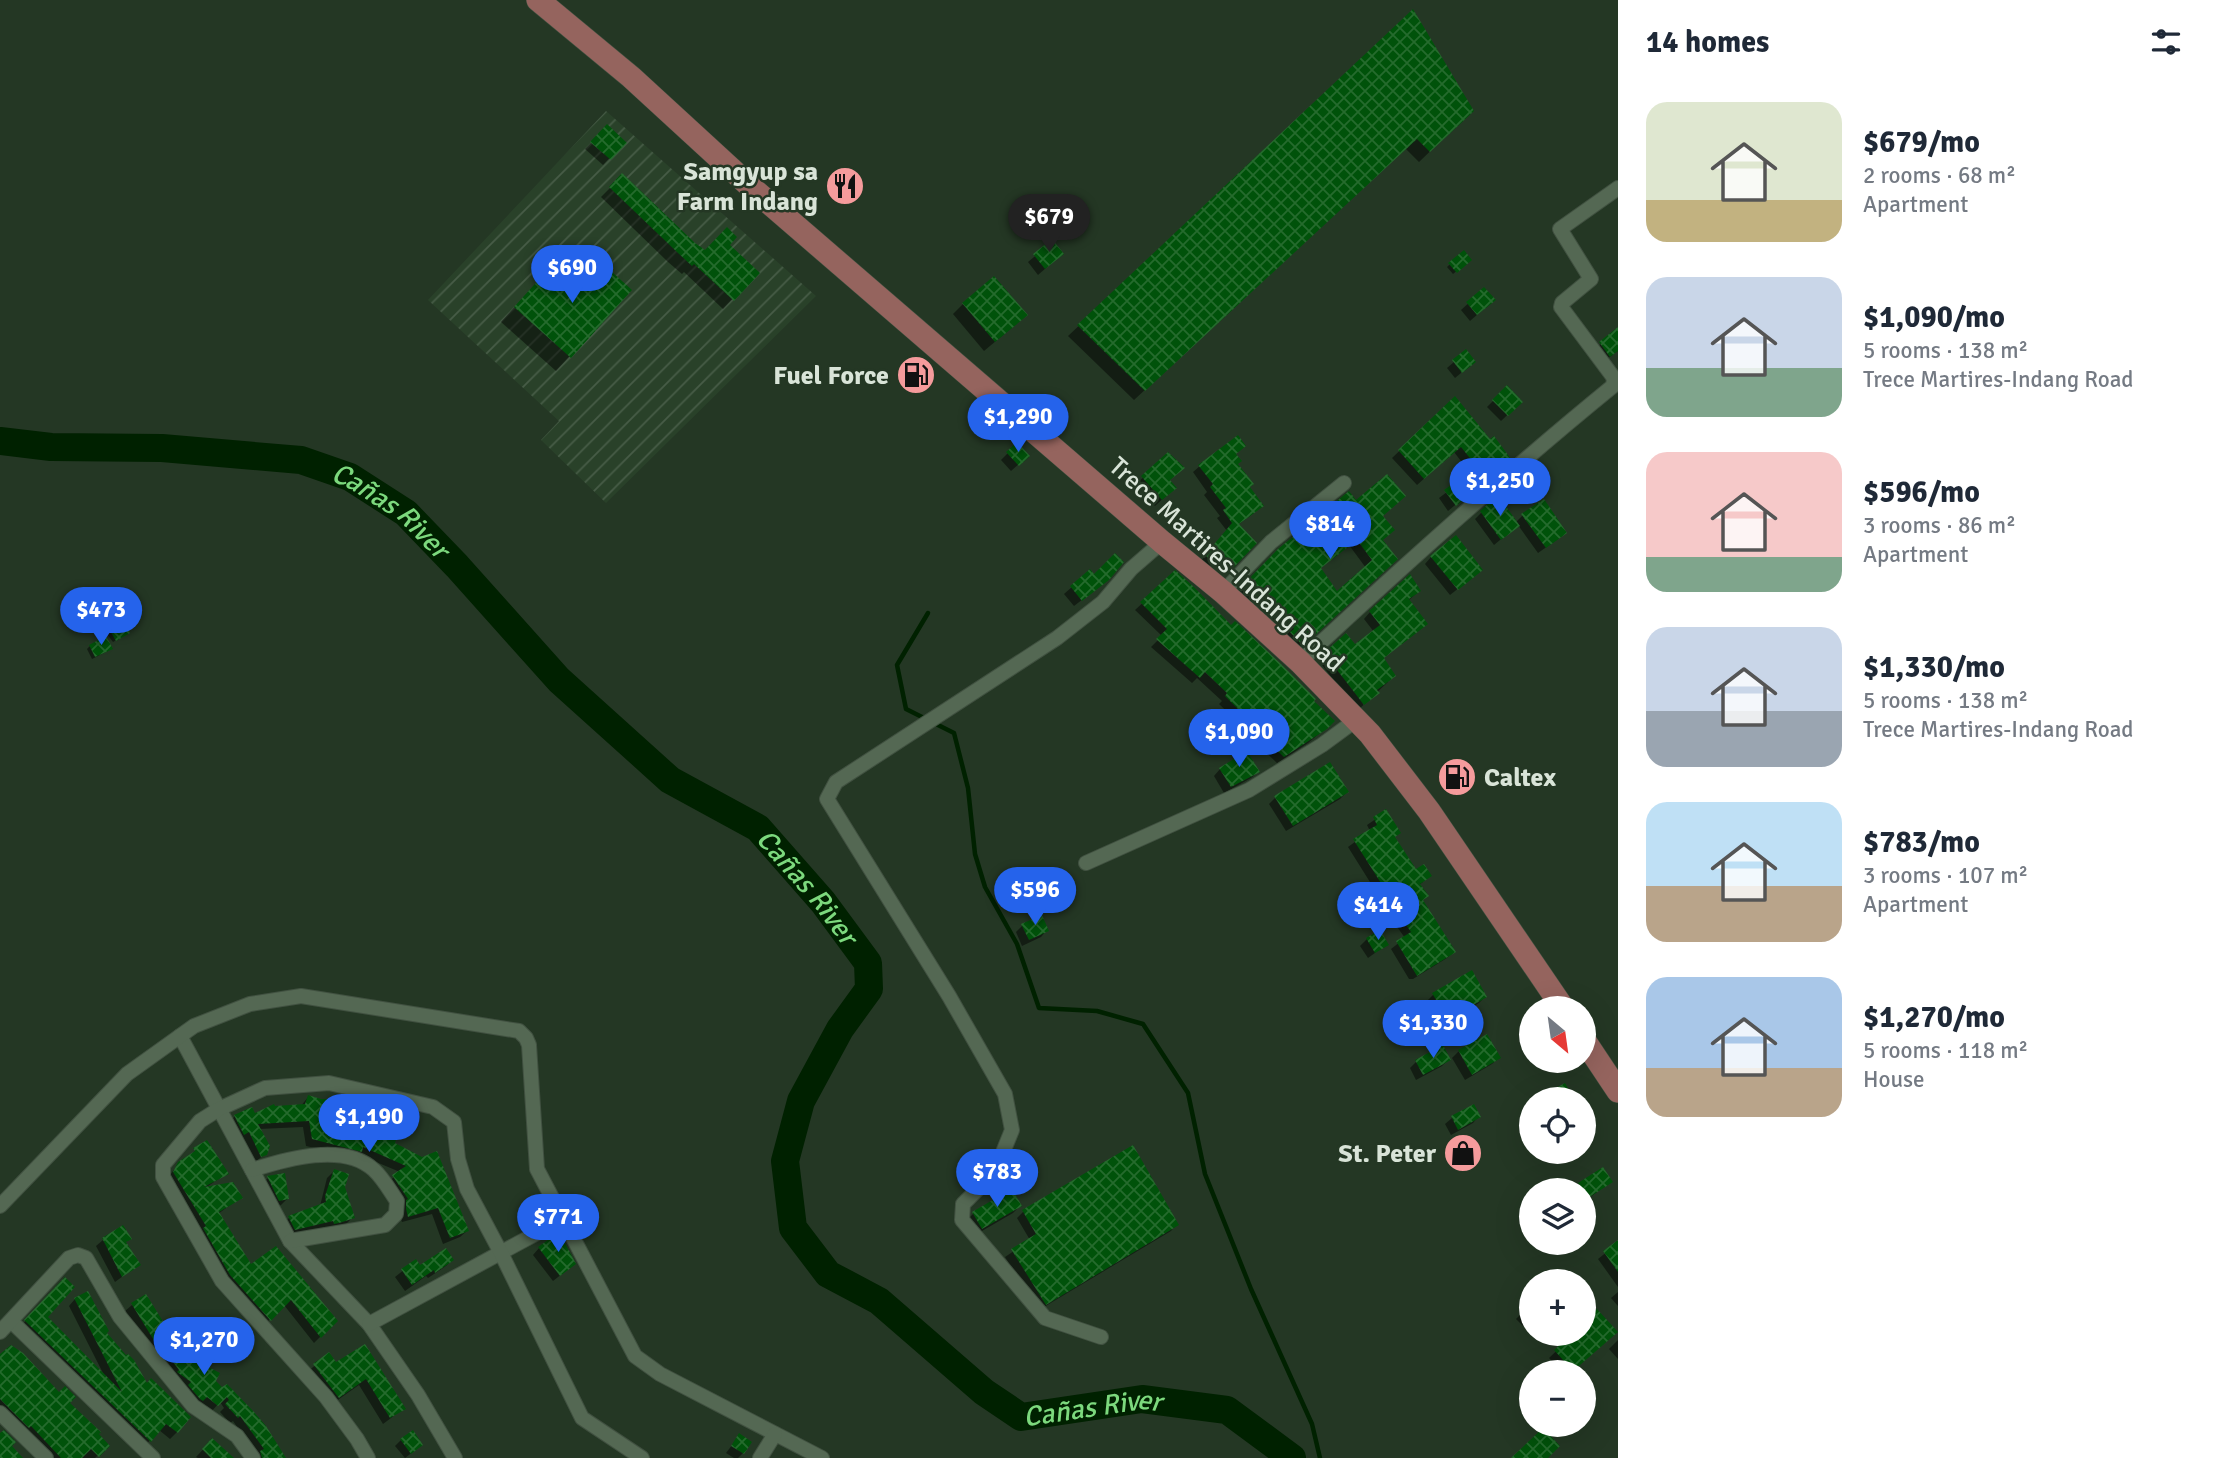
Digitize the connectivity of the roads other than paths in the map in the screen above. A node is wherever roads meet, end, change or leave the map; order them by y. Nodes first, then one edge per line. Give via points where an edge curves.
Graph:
1 (538, 0) edge
2 (1618, 188) edge
3 (1344, 483) dead end
4 (1162, 542) junction
5 (1223, 592) junction
6 (1300, 662) junction
7 (1356, 720) junction
8 (1086, 863) dead end
9 (1555, 996) edge
10 (180, 1036) junction
11 (1596, 1058) edge
12 (1618, 1091) edge
13 (219, 1109) junction
14 (252, 1170) junction
15 (0, 1206) edge
16 (563, 1219) junction
17 (290, 1241) junction
18 (501, 1253) junction
19 (11, 1321) junction
20 (369, 1324) junction
21 (0, 1332) edge
22 (1101, 1337) dead end
23 (0, 1413) edge
24 (775, 1434) junction
25 (46, 1458) edge
26 (153, 1458) edge
27 (253, 1458) edge
28 (368, 1458) edge
29 (455, 1458) edge
30 (642, 1458) edge
31 (760, 1458) edge
32 (822, 1458) edge

1 - 4 main road, Trece Martires-Indang Road
2 - 6 street via 1560,229 1591,279 1561,307 1614,378 1614,386 1431,540
3 - 5 street via 1271,542
4 - 5 main road, Trece Martires-Indang Road
4 - 22 street via 1130,569 1103,602 1057,638 836,782 827,799 1005,1094 1012,1130 995,1172 963,1204 962,1220 1045,1318
5 - 6 main road, Trece Martires-Indang Road
6 - 7 main road, Trece Martires-Indang Road
7 - 8 street via 1249,790
7 - 9 main road, Trece Martires-Indang Road via 1429,811
10 - 13 street
10 - 15 street via 127,1074
10 - 16 street via 250,1004 301,996 519,1031 529,1045 537,1169
11 - 12 main road
13 - 14 street
13 - 18 street via 265,1088 328,1083 433,1107 454,1122 467,1189
13 - 28 street via 200,1121 163,1165 163,1177 222,1281 326,1397
14 - 17 street
14 - 17 street via 319,1154 361,1161 375,1171 397,1201 396,1214 385,1225
16 - 18 street
16 - 24 street via 635,1356 660,1374
17 - 20 street
18 - 20 street
18 - 30 street via 582,1418
19 - 21 street
19 - 26 street
19 - 27 street via 69,1258 86,1258 120,1317 193,1406 237,1436
20 - 29 street
23 - 25 street
24 - 31 street
24 - 32 street

